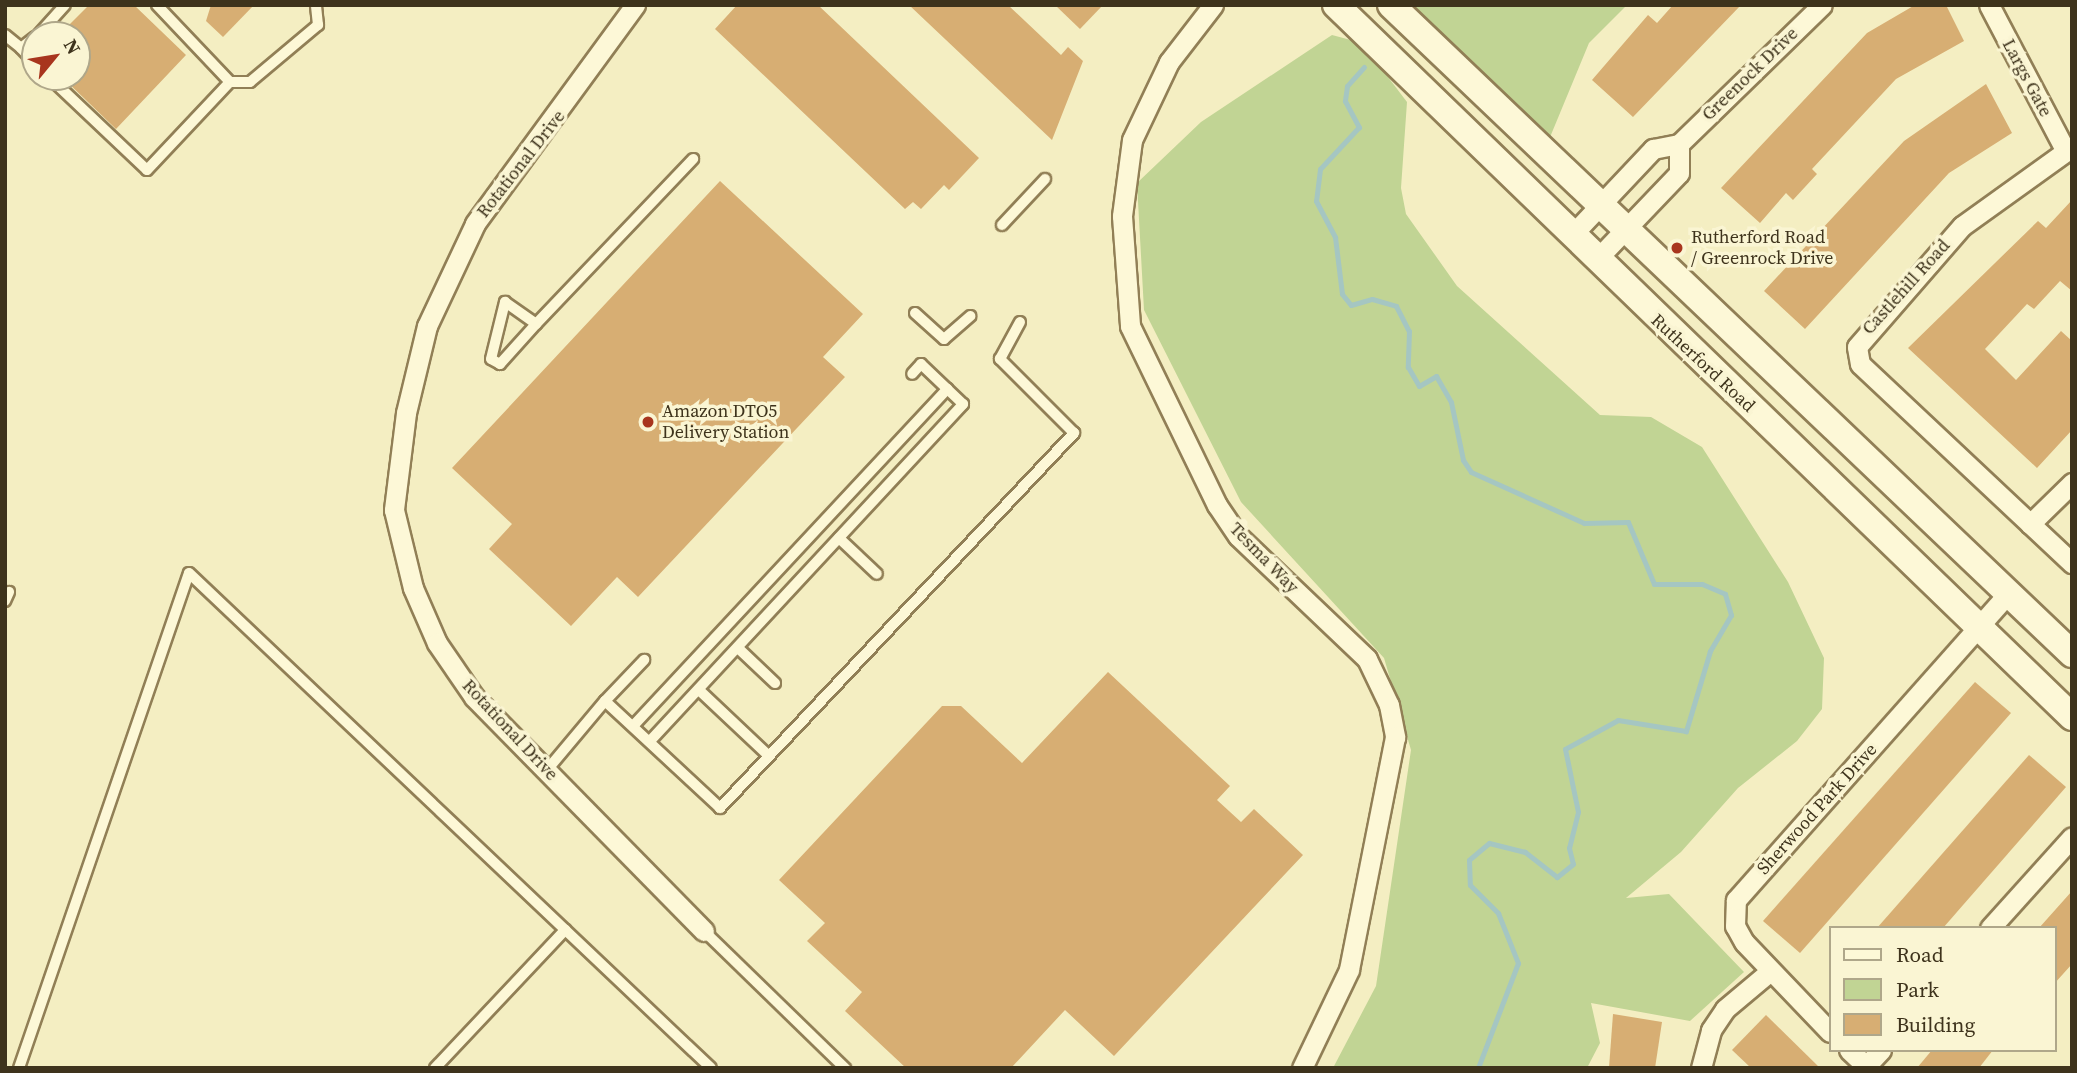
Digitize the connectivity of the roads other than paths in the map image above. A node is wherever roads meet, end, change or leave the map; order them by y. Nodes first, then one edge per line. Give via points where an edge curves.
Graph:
1 (65, 5) edge
2 (157, 5) edge
3 (316, 5) edge
4 (635, 5) edge
5 (1213, 5) edge
6 (1336, 5) edge
7 (1391, 5) edge
8 (1822, 5) edge
9 (1989, 5) edge
10 (50, 21) edge
11 (5, 35) edge
12 (20, 48) edge
13 (230, 82) junction
14 (64, 91) edge
15 (1679, 144) junction
16 (2068, 149) edge
17 (693, 159) dead end
18 (1045, 179) dead end
19 (1600, 206) junction
20 (1002, 225) dead end
21 (1625, 229) junction
22 (1571, 236) junction
23 (1596, 260) junction
24 (915, 313) dead end
25 (970, 316) dead end
26 (1020, 322) dead end
27 (536, 324) junction
28 (912, 374) dead end
29 (947, 389) junction
30 (2072, 483) edge
31 (2030, 524) junction
32 (839, 538) junction
33 (2072, 564) edge
34 (877, 574) dead end
35 (2010, 591) junction
36 (5, 596) edge
37 (5, 601) edge
38 (1978, 625) junction
39 (738, 648) junction
40 (2072, 654) edge
41 (644, 660) dead end
42 (775, 683) dead end
43 (699, 690) junction
44 (605, 701) junction
45 (2072, 717) edge
46 (633, 726) junction
47 (650, 741) junction
48 (769, 756) junction
49 (547, 770) junction
50 (2072, 837) edge
51 (1992, 926) edge
52 (565, 930) junction
53 (704, 931) joint
54 (1768, 973) junction
55 (1828, 1030) edge
56 (1851, 1052) edge
57 (1879, 1052) edge
58 (1867, 1067) edge
59 (19, 1068) edge
60 (435, 1068) edge
61 (711, 1068) edge
62 (845, 1068) edge
63 (1302, 1068) edge
64 (1701, 1068) edge

1 - 10 lane
2 - 13 lane
3 - 13 lane via 317,25 250,82
4 - 49 street, Rotational Drive via 475,224 427,326 406,413 394,510 412,588 437,642 474,697
5 - 63 street, Tesma Way via 1169,62 1132,140 1122,216 1130,326 1217,505 1238,536 1367,659 1388,705 1395,737 1349,970
6 - 22 main road, Rutherford Road
7 - 19 main road
8 - 15 street, Greenock Drive
9 - 16 street, Largs Gate
11 - 12 lane
13 - 14 lane via 147,170
15 - 19 street, Greenock Drive via 1653,149
15 - 21 street via 1679,173
16 - 31 street, Castlehill Road via 1962,226 1857,347 1860,364
17 - 27 lane
18 - 20 lane
19 - 21 main road
19 - 22 street, Greenock Drive
21 - 23 street
21 - 35 main road
22 - 23 main road, Rutherford Road
23 - 38 main road, Rutherford Road
24 - 25 lane via 944,338
26 - 48 lane via 1000,359 1074,433
27 - 27 lane via 496,364 489,353 505,302
28 - 29 lane via 921,364
29 - 32 lane via 963,404
29 - 46 lane
30 - 31 street
31 - 33 street, Castlehill Road
32 - 34 lane
32 - 39 lane
35 - 38 street, Sherwood Park Drive
35 - 40 main road
36 - 37 lane via 9,592
38 - 45 main road, Rutherford Road
38 - 54 street, Sherwood Park Drive via 1736,900 1735,926
39 - 42 lane
39 - 43 lane
41 - 44 lane
43 - 47 lane
43 - 48 lane
44 - 46 lane
44 - 49 lane
46 - 47 lane
47 - 48 lane via 720,808
49 - 53 street, Rotational Drive
50 - 51 street
52 - 59 lane via 189,573
52 - 60 lane
52 - 61 lane
53 - 62 lane
54 - 55 street, Sherwood Park Drive
54 - 64 street via 1725,1009 1711,1030
56 - 58 street
57 - 58 street

